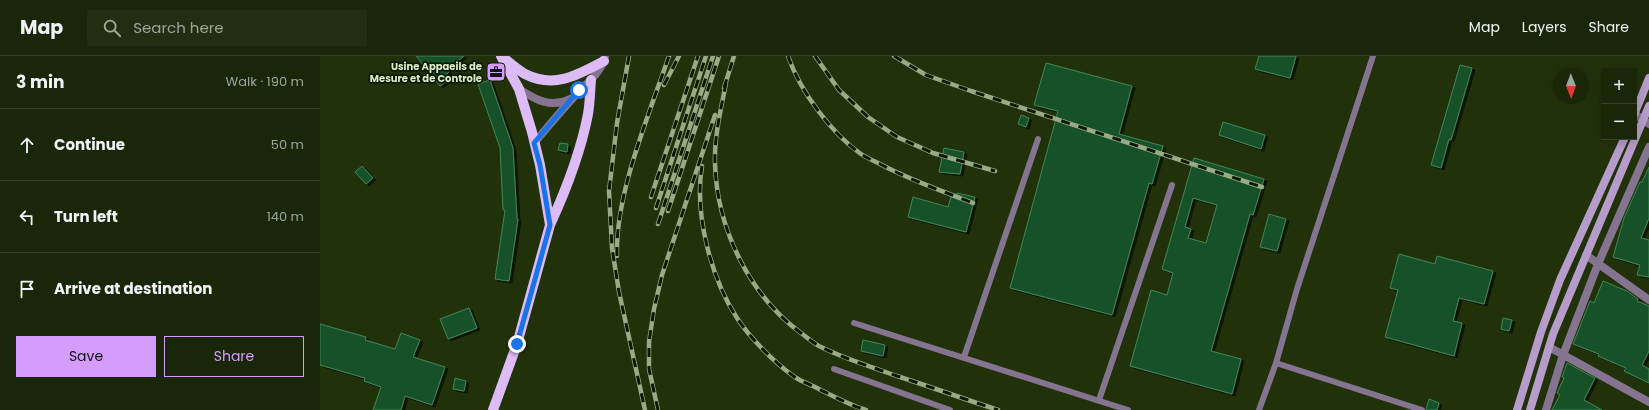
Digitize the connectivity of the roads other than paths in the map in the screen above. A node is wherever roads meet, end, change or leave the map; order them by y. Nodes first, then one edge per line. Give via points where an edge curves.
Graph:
1 (1373, 56) edge
2 (502, 57) edge
3 (604, 58) edge
4 (1649, 78) edge
5 (591, 80) junction
6 (519, 89) junction
7 (572, 98) junction
8 (1649, 106) edge
9 (1637, 108) edge
10 (1637, 117) edge
11 (1646, 122) edge
12 (1038, 139) dead end
13 (1624, 140) edge
14 (534, 143) junction
15 (1649, 147) edge
16 (1172, 185) dead end
17 (550, 225) junction
18 (1586, 255) junction
19 (1598, 264) junction
20 (1649, 300) edge
21 (854, 323) dead end
22 (1548, 347) junction
23 (1563, 355) junction
24 (964, 357) junction
25 (1276, 363) junction
26 (834, 369) dead end
27 (1099, 400) junction
28 (1649, 402) edge
29 (493, 410) edge
30 (950, 410) edge
31 (1128, 410) edge
32 (1259, 410) edge
33 (1422, 410) edge
34 (1517, 410) edge
35 (1530, 410) edge
36 (1546, 410) edge

1 - 25 lane via 1297,289
2 - 3 main road via 525,74 550,82 580,74
2 - 6 main road
3 - 5 street
4 - 9 main road
5 - 7 street
5 - 17 main road via 584,129 564,196
6 - 7 street via 544,102 563,103
6 - 14 main road
7 - 14 street
8 - 11 main road
10 - 11 street
11 - 18 main road
12 - 24 lane
13 - 34 main road via 1560,280
14 - 17 main road
15 - 19 street
16 - 27 lane
17 - 29 main road via 517,344
18 - 19 street
18 - 22 main road
19 - 20 street
19 - 23 street
21 - 24 lane
22 - 23 street
22 - 35 main road
23 - 28 street
23 - 36 street
24 - 27 lane
25 - 32 lane
25 - 33 lane
26 - 30 lane
27 - 31 lane

